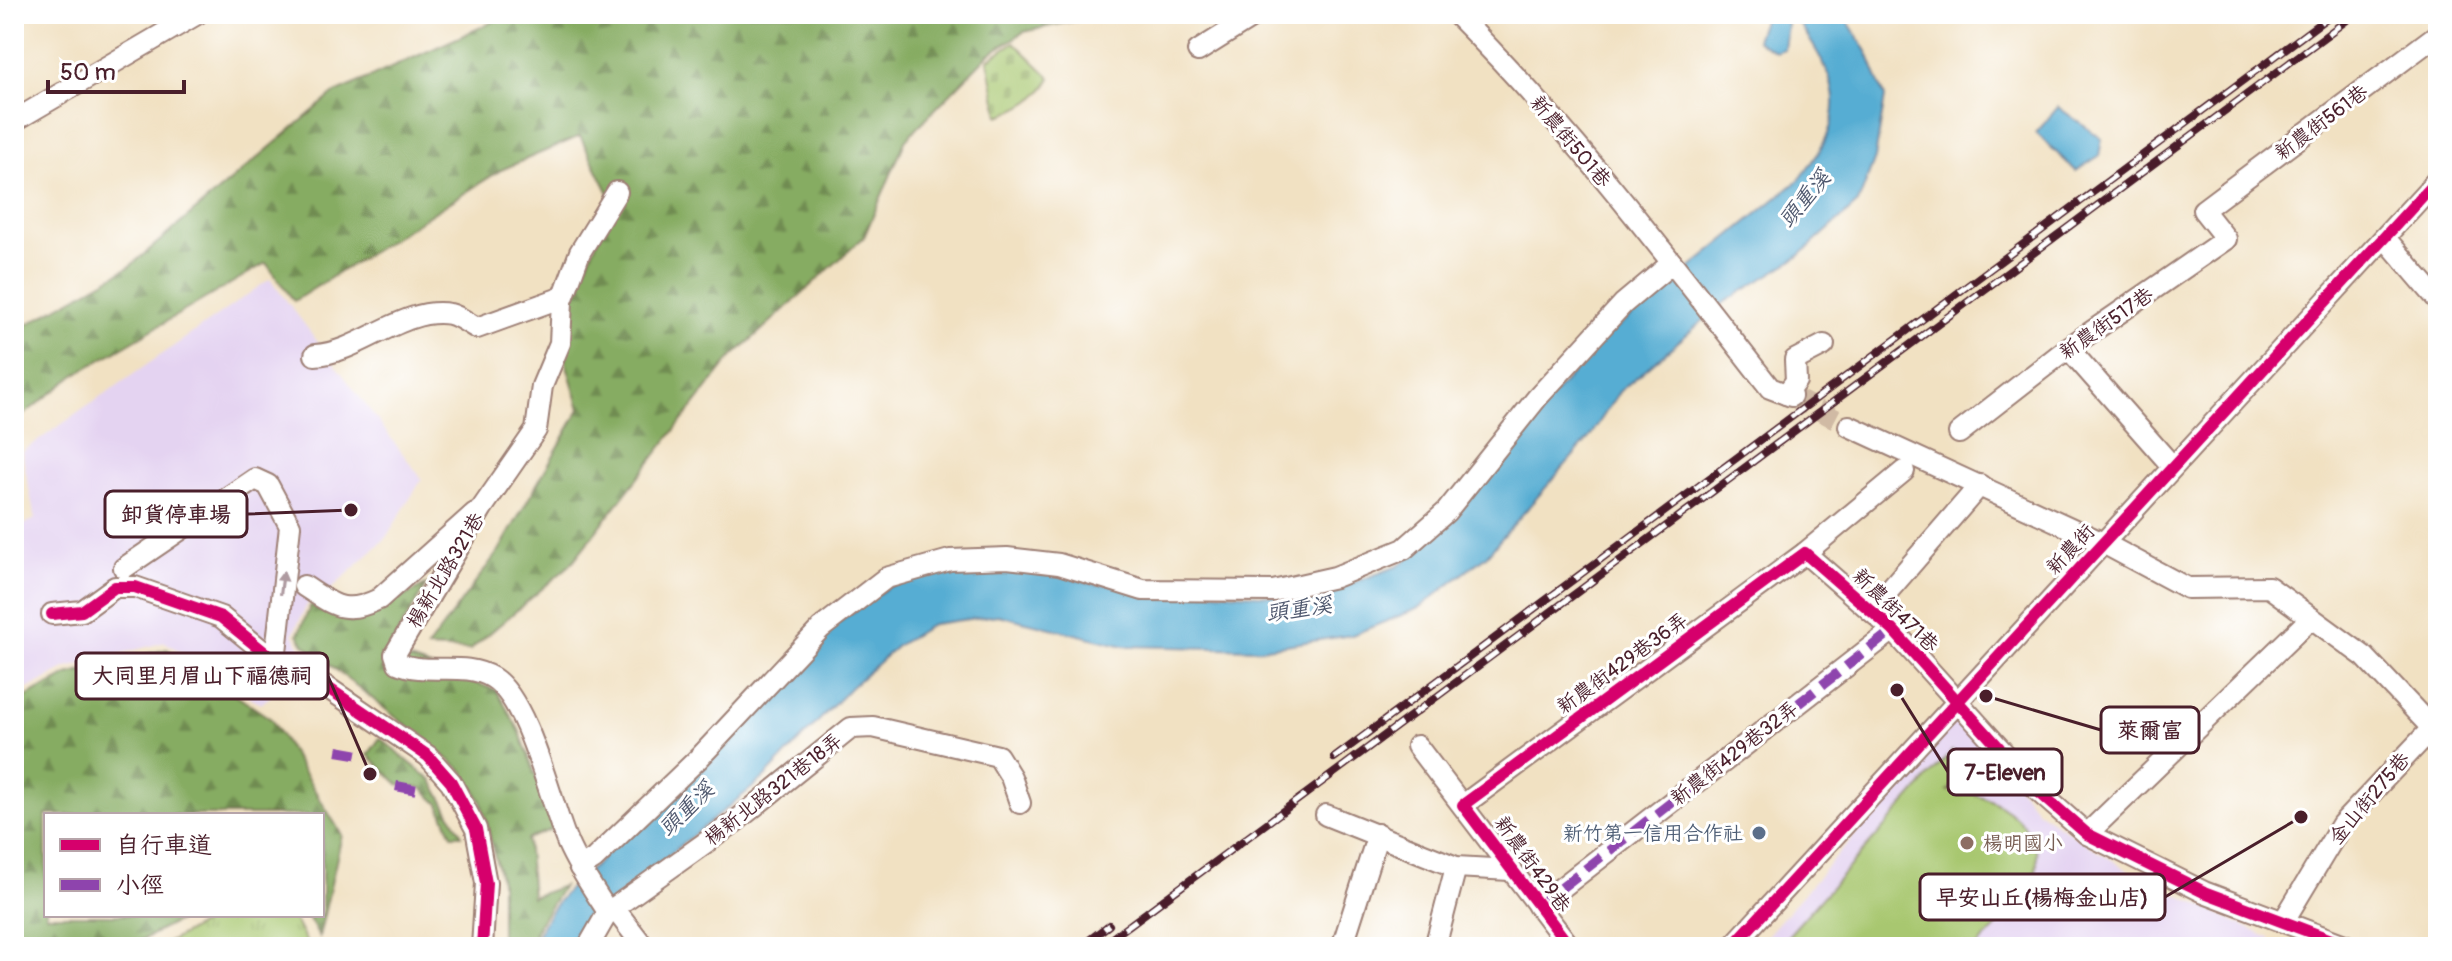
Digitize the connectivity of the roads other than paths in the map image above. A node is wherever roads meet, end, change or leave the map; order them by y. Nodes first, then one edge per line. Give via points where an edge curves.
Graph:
1 (197, 14) edge
2 (1257, 14) edge
3 (1456, 14) edge
4 (2438, 34) edge
5 (1198, 51) dead end
6 (14, 121) edge
7 (2438, 179) edge
8 (617, 192) dead end
9 (2203, 210) joint
10 (2385, 238) junction
11 (1676, 267) junction
12 (563, 297) junction
13 (2438, 300) edge
14 (1824, 345) dead end
15 (2068, 348) junction
16 (315, 355) dead end
17 (1849, 426) tunnel mouth
18 (1959, 433) dead end
19 (2172, 466) junction
20 (1904, 471) dead end
21 (1980, 485) junction
22 (482, 508) junction
23 (2103, 543) junction
24 (1805, 553) junction
25 (124, 568) dead end
26 (304, 586) dead end
27 (1871, 611) junction
28 (52, 614) dead end
29 (2311, 618) junction
30 (1893, 630) junction
31 (275, 661) junction
32 (1957, 699) junction
33 (2434, 724) edge
34 (1417, 746) dead end
35 (1020, 803) dead end
36 (1463, 805) junction
37 (1326, 815) dead end
38 (1378, 834) junction
39 (2087, 834) junction
40 (1456, 867) junction
41 (1510, 870) junction
42 (581, 871) junction
43 (1538, 906) junction
44 (610, 910) junction
45 (2283, 922) junction
46 (1568, 946) edge
47 (482, 947) edge
48 (588, 947) edge
49 (644, 947) edge
50 (1342, 947) edge
51 (1435, 947) edge
52 (1732, 947) edge
53 (2350, 947) edge

1 - 6 street
2 - 5 street
3 - 11 street, 新農街501巷 via 1510,67
4 - 9 street, 新農街561巷
7 - 10 street, 新農街
8 - 12 street, 楊新北路321巷 via 580,252
9 - 15 street, 新農街517巷 via 2226,239
10 - 13 street
10 - 19 street, 新農街
11 - 14 street, 新農街501巷 via 1770,388 1788,395 1796,381 1795,360
11 - 42 street via 1623,304 1537,398 1446,512 1404,549 1335,577 1273,591 1143,590 1059,564 1007,558 950,560 886,578 821,628 699,758
12 - 16 street via 477,328 449,314 410,319 336,354
12 - 22 street, 楊新北路321巷 via 560,343 542,386 536,430
15 - 18 street, 新農街517巷
15 - 19 street
17 - 21 street
19 - 23 street, 新農街
20 - 24 street, 新農街429巷36弄
21 - 23 street
21 - 27 street
22 - 26 street via 379,599 361,608 339,608
22 - 42 street, 楊新北路321巷 via 395,654 398,663 410,668 455,667 493,679 512,701
23 - 29 street via 2187,588 2269,587
23 - 32 street, 新農街
24 - 27 street, 新農街471巷
24 - 36 street, 新農街429巷36弄
31 -> 25 street via 290,526 268,485 255,479
27 - 30 street, 新農街471巷
28 - 31 street via 82,611 115,587 135,587 221,617
29 - 33 street via 2365,657
29 - 39 street
30 - 32 street, 新農街471巷
30 - 43 street, 新農街429巷32弄
31 - 47 street via 382,723 428,756 451,782 476,829 486,883
32 - 39 street, 新農街471巷 via 2039,792
32 - 52 street, 新農街
33 - 45 street, 金山街275巷 via 2342,824
34 - 36 street, 新農街429巷
35 - 44 street, 楊新北路321巷18弄 via 998,756 873,727 851,728 736,821
36 - 41 street, 新農街429巷
37 - 38 street
38 - 40 street
38 - 50 street
39 - 45 street, 新農街471巷 via 2204,892
40 - 41 street
40 - 51 street
41 - 43 street, 新農街429巷
42 - 44 street
43 - 46 street, 新農街429巷
44 - 48 street
44 - 49 street
45 - 53 street, 新農街471巷

